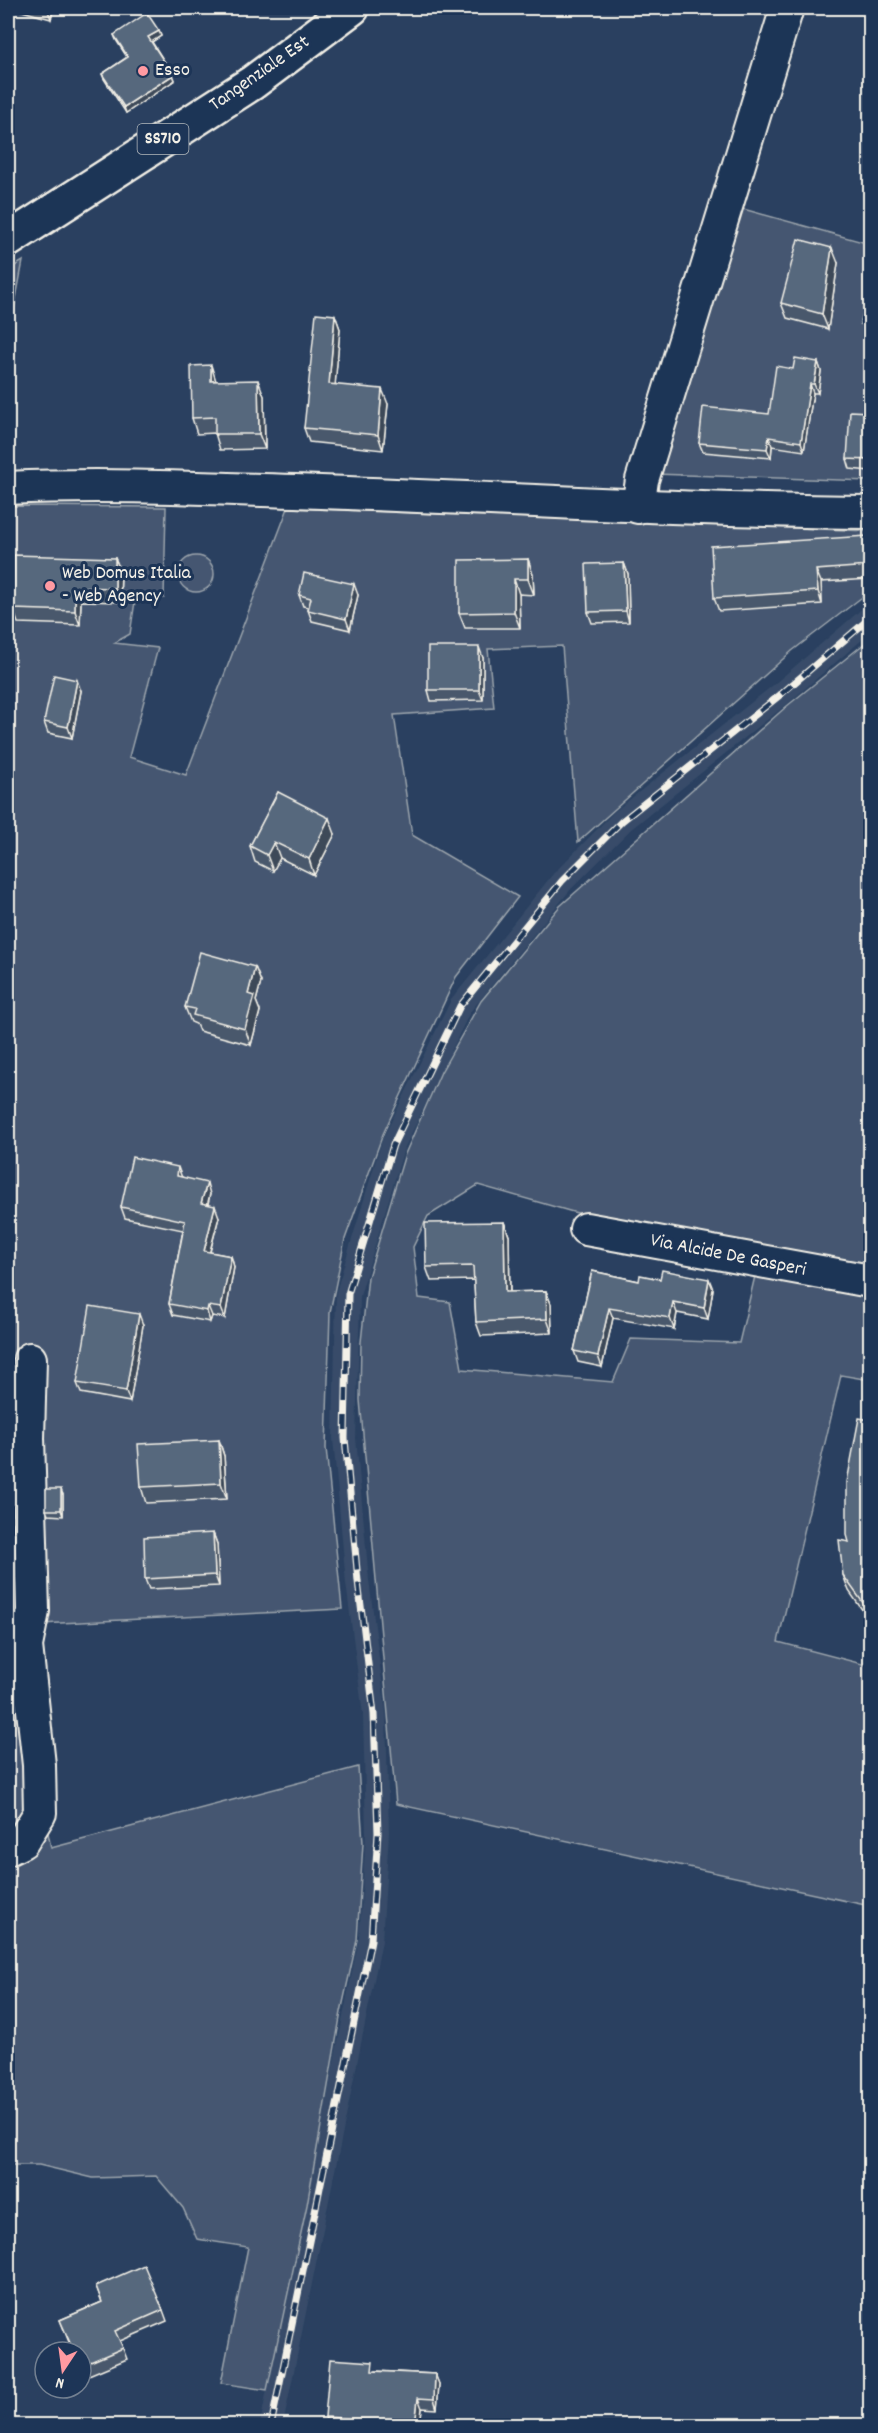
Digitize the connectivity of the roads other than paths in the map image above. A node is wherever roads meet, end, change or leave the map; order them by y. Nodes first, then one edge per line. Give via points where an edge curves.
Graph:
1 (352, 8) edge
2 (787, 8) edge
3 (8, 240) edge
4 (8, 488) edge
5 (638, 507) junction
6 (870, 512) edge
7 (586, 1229) dead end
8 (870, 1281) edge
9 (30, 1359) dead end
10 (8, 1849) edge

1 - 3 main road, Tangenziale Est / SS710 via 252,83
2 - 5 street via 642,480
4 - 5 street via 83,484 486,497
5 - 6 street
7 - 8 street, Via Alcide De Gasperi
9 - 10 street via 33,1611 26,1646 39,1765 40,1813 22,1842

